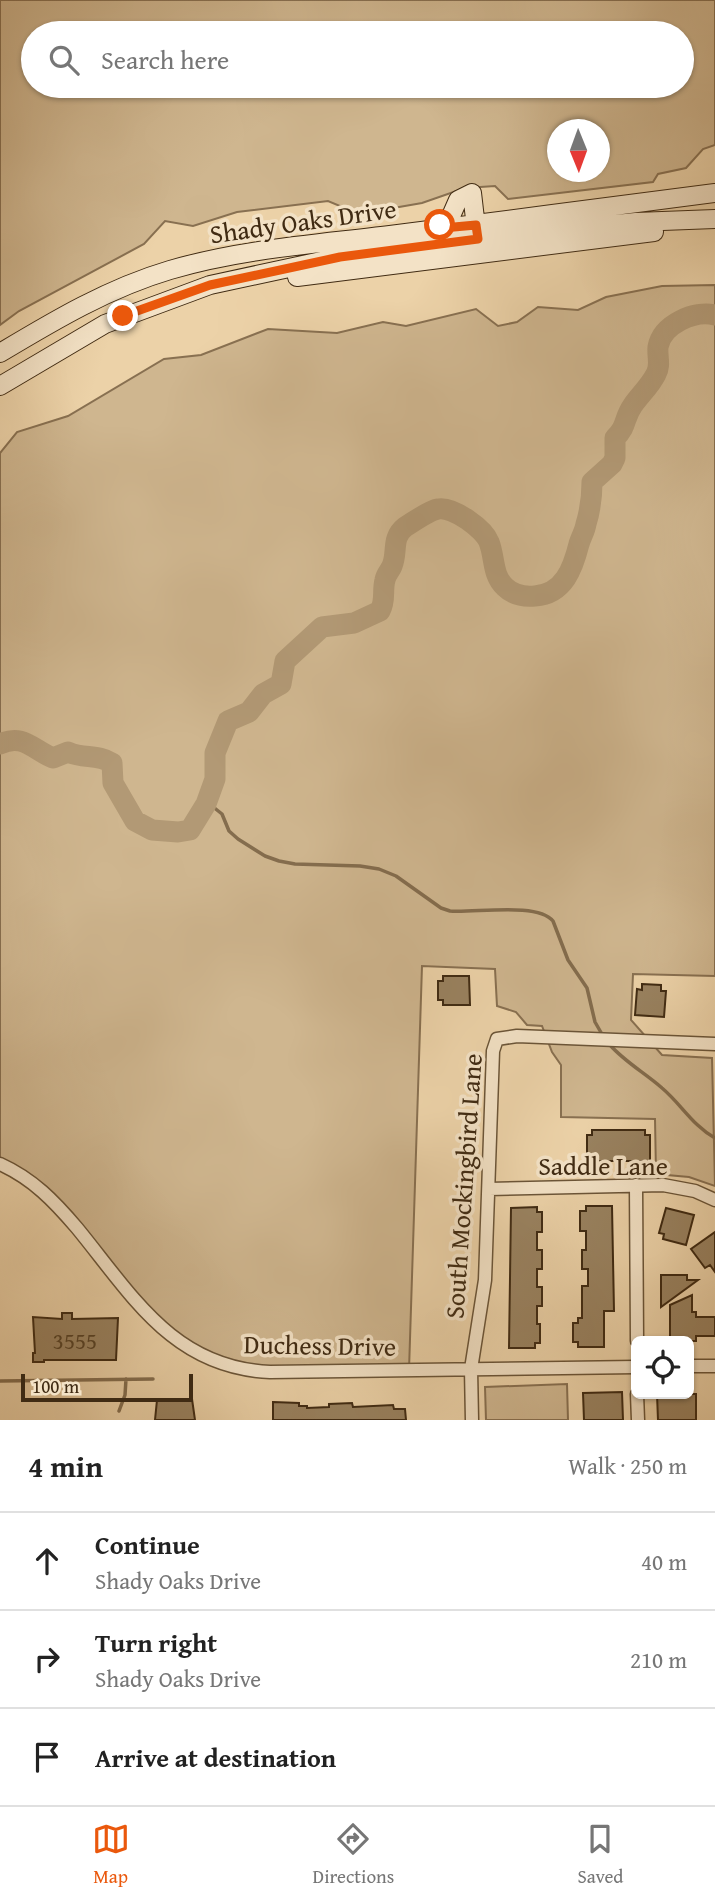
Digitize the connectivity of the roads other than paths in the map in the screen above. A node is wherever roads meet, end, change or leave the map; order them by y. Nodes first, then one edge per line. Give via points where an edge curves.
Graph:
1 (715, 193) edge
2 (715, 220) edge
3 (432, 229) junction
4 (477, 232) junction
5 (176, 297) junction
6 (0, 353) edge
7 (0, 386) edge
8 (715, 1044) edge
9 (0, 1164) edge
10 (636, 1185) junction
11 (489, 1189) junction
12 (715, 1200) edge
13 (637, 1336) edge
14 (694, 1366) edge
15 (715, 1366) edge
16 (631, 1367) edge
17 (471, 1369) junction
18 (637, 1399) edge
19 (472, 1420) edge
20 (638, 1420) edge

1 - 4 street, Shady Oaks Drive
2 - 4 street, Shady Oaks Drive
2 - 5 street, Shady Oaks Drive via 270,280
3 - 4 street, Shady Oaks Drive
3 - 4 street via 448,219 458,200 472,193
3 - 6 street, Shady Oaks Drive via 225,257 170,270 86,303
4 - 5 street, Shady Oaks Drive via 210,285
5 - 7 street, Shady Oaks Drive via 105,324
8 - 11 street, South Mockingbird Lane via 498,1039 493,1051
9 - 17 street, Duchess Drive via 46,1193 156,1323 205,1358 258,1371
10 - 11 street, Saddle Lane
10 - 12 street, Saddle Lane via 677,1187
10 - 13 street
11 - 17 street, South Mockingbird Lane via 485,1280
14 - 15 street
16 - 17 street, Duchess Drive
17 - 19 street, South Mockingbird Lane
18 - 20 street

